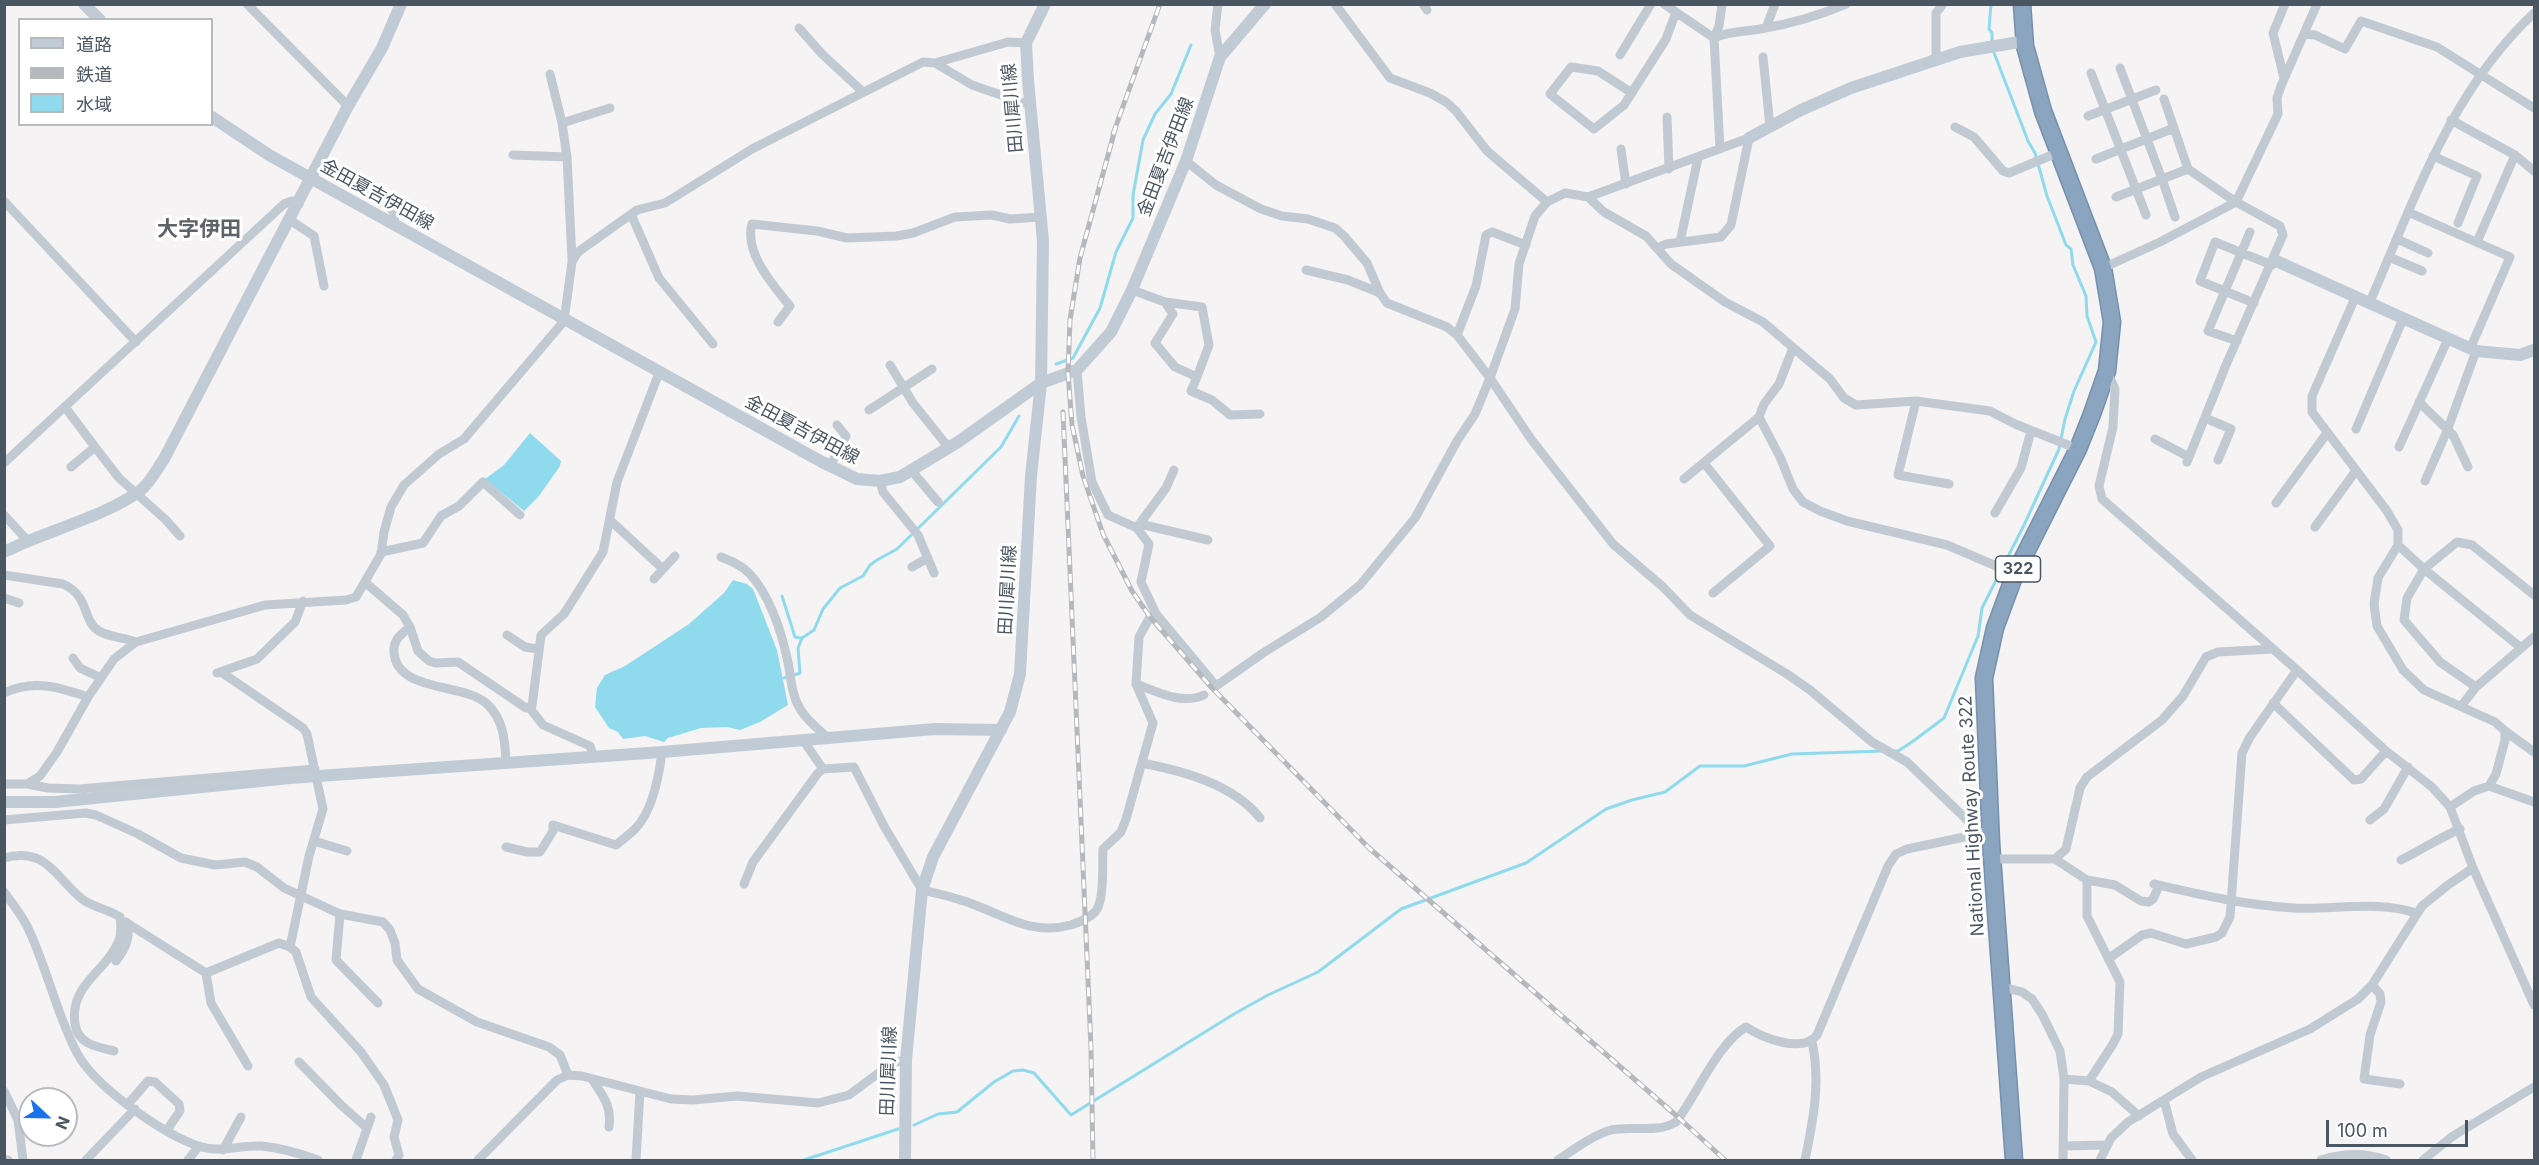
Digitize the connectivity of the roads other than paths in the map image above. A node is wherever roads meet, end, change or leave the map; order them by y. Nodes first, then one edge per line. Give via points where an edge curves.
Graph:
1 (84, 4) edge
2 (247, 4) edge
3 (402, 4) edge
4 (1045, 4) edge
5 (1218, 4) edge
6 (1265, 4) edge
7 (1335, 4) edge
8 (1651, 4) edge
9 (1665, 4) edge
10 (1722, 4) edge
11 (1775, 4) edge
12 (1846, 4) edge
13 (1943, 4) edge
14 (2022, 4) edge
15 (2285, 4) edge
16 (2318, 4) edge
17 (1676, 12) junction
18 (2535, 13) edge
19 (98, 18) edge
20 (799, 28) dead end
21 (1766, 28) junction
22 (2304, 34) junction
23 (1714, 38) junction
24 (2025, 41) junction
25 (1026, 43) junction
26 (1620, 55) dead end
27 (1220, 57) junction
28 (1763, 57) dead end
29 (1936, 60) junction
30 (935, 63) junction
31 (2120, 68) dead end
32 (2091, 73) dead end
33 (550, 74) dead end
34 (2481, 76) junction
35 (2284, 78) junction
36 (2156, 90) dead end
37 (862, 91) junction
38 (1632, 93) junction
39 (2132, 99) junction
40 (2164, 99) dead end
41 (1030, 105) junction
42 (348, 106) junction
43 (610, 108) dead end
44 (2535, 108) edge
45 (2105, 110) junction
46 (2088, 116) dead end
47 (1667, 117) dead end
48 (213, 118) edge
49 (2451, 120) junction
50 (562, 123) junction
51 (1770, 127) junction
52 (1955, 127) dead end
53 (2174, 128) junction
54 (1749, 138) junction
55 (2147, 140) junction
56 (1621, 149) dead end
57 (1720, 149) junction
58 (2121, 150) junction
59 (2059, 152) junction
60 (2515, 154) junction
61 (513, 155) dead end
62 (2433, 156) junction
63 (567, 157) junction
64 (1698, 158) junction
65 (2096, 159) dead end
66 (1186, 161) junction
67 (318, 166) junction
68 (1669, 169) junction
69 (2188, 169) junction
70 (2535, 171) edge
71 (2162, 178) junction
72 (312, 179) junction
73 (1626, 183) junction
74 (2136, 189) junction
75 (2116, 196) dead end
76 (1588, 197) junction
77 (4, 201) edge
78 (1548, 202) junction
79 (2236, 202) junction
80 (298, 204) junction
81 (2408, 212) junction
82 (631, 214) junction
83 (2146, 215) dead end
84 (1041, 217) junction
85 (2175, 217) dead end
86 (291, 219) junction
87 (2458, 223) dead end
88 (393, 224) junction
89 (2250, 232) dead end
90 (2397, 239) junction
91 (1680, 242) junction
92 (2477, 242) junction
93 (1526, 244) junction
94 (1657, 248) junction
95 (2242, 252) junction
96 (2428, 253) dead end
97 (2389, 257) junction
98 (573, 262) junction
99 (2273, 262) junction
100 (2103, 268) junction
101 (1306, 270) dead end
102 (2421, 271) dead end
103 (324, 286) dead end
104 (1132, 290) junction
105 (2225, 291) junction
106 (1380, 293) junction
107 (2355, 298) junction
108 (1165, 302) junction
109 (2254, 303) junction
110 (2369, 304) junction
111 (2403, 319) junction
112 (564, 321) junction
113 (778, 322) dead end
114 (1457, 335) junction
115 (2448, 339) junction
116 (2237, 341) junction
117 (136, 342) junction
118 (713, 344) dead end
119 (1793, 348) junction
120 (2473, 350) junction
121 (2535, 350) edge
122 (890, 365) dead end
123 (932, 369) dead end
124 (1077, 370) junction
125 (2107, 371) junction
126 (659, 373) junction
127 (1197, 377) junction
128 (1490, 378) junction
129 (1041, 382) junction
130 (903, 386) junction
131 (1916, 401) junction
132 (2419, 402) junction
133 (65, 407) junction
134 (869, 410) dead end
135 (1260, 414) dead end
136 (1759, 417) junction
137 (2205, 418) junction
138 (837, 425) dead end
139 (2356, 429) dead end
140 (2031, 430) junction
141 (2447, 431) junction
142 (2327, 433) junction
143 (2155, 439) dead end
144 (95, 447) junction
145 (2072, 447) junction
146 (2400, 447) dead end
147 (949, 448) junction
148 (2218, 460) dead end
149 (1704, 463) junction
150 (4, 464) edge
151 (830, 466) junction
152 (71, 467) dead end
153 (2468, 467) dead end
154 (911, 470) junction
155 (1174, 470) dead end
156 (2355, 472) junction
157 (1684, 479) dead end
158 (880, 480) junction
159 (2425, 481) dead end
160 (1949, 483) dead end
161 (135, 493) junction
162 (938, 502) dead end
163 (2276, 503) dead end
164 (1995, 513) dead end
165 (4, 515) edge
166 (520, 515) dead end
167 (611, 521) junction
168 (1138, 526) junction
169 (2315, 527) dead end
170 (180, 536) dead end
171 (27, 540) junction
172 (1208, 540) dead end
173 (2398, 545) junction
174 (4, 552) edge
175 (381, 552) junction
176 (675, 556) dead end
177 (721, 557) dead end
178 (928, 558) junction
179 (912, 567) dead end
180 (663, 569) junction
181 (2424, 569) junction
182 (2010, 572) junction
183 (934, 573) dead end
184 (4, 575) edge
185 (654, 579) dead end
186 (366, 583) junction
187 (1713, 593) dead end
188 (2535, 595) edge
189 (4, 598) edge
190 (303, 602) junction
191 (19, 603) dead end
192 (1156, 614) junction
193 (411, 627) junction
194 (507, 635) dead end
195 (2535, 637) edge
196 (136, 642) junction
197 (2520, 647) junction
198 (538, 648) junction
199 (2273, 649) junction
200 (73, 658) dead end
201 (2297, 670) junction
202 (101, 678) junction
203 (1136, 684) junction
204 (2476, 687) junction
205 (4, 693) edge
206 (1204, 695) dead end
207 (88, 697) junction
208 (2273, 703) junction
209 (2462, 705) junction
210 (529, 707) junction
211 (1001, 730) junction
212 (2505, 731) junction
213 (828, 738) junction
214 (802, 740) junction
215 (2386, 751) junction
216 (662, 752) junction
217 (2535, 752) edge
218 (594, 757) junction
219 (506, 763) junction
220 (1142, 763) junction
221 (2408, 767) junction
222 (823, 770) junction
223 (316, 772) junction
224 (4, 784) edge
225 (27, 784) junction
226 (2489, 786) junction
227 (4, 802) edge
228 (2535, 802) edge
229 (2450, 807) junction
230 (1260, 818) dead end
231 (4, 820) edge
232 (2370, 820) dead end
233 (2460, 829) junction
234 (314, 841) junction
235 (506, 847) dead end
236 (347, 851) dead end
237 (1992, 851) junction
238 (4, 858) edge
239 (2055, 860) junction
240 (2402, 860) dead end
241 (2473, 868) junction
242 (2087, 880) junction
243 (744, 884) dead end
244 (922, 890) junction
245 (4, 892) edge
246 (300, 896) junction
247 (2231, 902) junction
248 (2416, 913) junction
249 (340, 914) junction
250 (124, 920) junction
251 (290, 947) junction
252 (2108, 959) junction
253 (116, 961) dead end
254 (206, 973) junction
255 (2372, 985) junction
256 (2003, 987) junction
257 (75, 1003) junction
258 (378, 1004) dead end
259 (2535, 1005) edge
260 (63, 1017) junction
261 (1812, 1042) junction
262 (114, 1051) dead end
263 (906, 1060) junction
264 (299, 1062) dead end
265 (248, 1066) dead end
266 (568, 1075) junction
267 (592, 1079) junction
268 (2064, 1079) junction
269 (2089, 1081) junction
270 (2400, 1084) dead end
271 (2535, 1087) edge
272 (4, 1091) edge
273 (640, 1091) junction
274 (2164, 1100) junction
275 (132, 1106) junction
276 (2139, 1116) junction
277 (241, 1117) dead end
278 (371, 1117) dead end
279 (609, 1127) dead end
280 (367, 1128) junction
281 (167, 1130) junction
282 (2107, 1145) junction
283 (199, 1146) junction
284 (2063, 1146) junction
285 (223, 1149) junction
286 (23, 1161) edge
287 (86, 1161) edge
288 (188, 1161) edge
289 (318, 1161) edge
290 (356, 1161) edge
291 (396, 1161) edge
292 (478, 1161) edge
293 (636, 1161) edge
294 (905, 1161) edge
295 (1558, 1161) edge
296 (1805, 1161) edge
297 (2014, 1161) edge
298 (2063, 1161) edge
299 (2100, 1161) edge
300 (2192, 1161) edge
301 (2320, 1161) edge
302 (2385, 1161) edge
303 (2423, 1161) edge

1 - 19 main road
2 - 42 street
3 - 42 main road
4 - 25 main road, 田川犀川線
5 - 27 street via 1215,30
6 - 27 main road, 金田夏吉伊田線
7 - 78 street via 1390,78 1446,102 1487,151
8 - 26 street
9 - 17 street
10 - 23 street
11 - 21 street
12 - 21 street
13 - 29 street via 1936,13
14 - 24 highway, National Highway Route 322 / 322
15 - 35 street via 2273,33
16 - 22 street
17 - 23 street
17 - 38 street via 1666,39
18 - 34 street via 2512,34
20 - 37 street
21 - 23 street via 1724,33
22 - 34 street via 2316,35 2345,49 2361,21 2437,47
22 - 35 street
23 - 57 street
24 - 29 main road
24 - 59 highway, National Highway Route 322 / 322 via 2043,111
25 - 30 street via 1008,42
25 - 41 main road, 田川犀川線
27 - 66 main road, 金田夏吉伊田線
28 - 51 street
29 - 51 main road via 1851,88
30 - 37 street via 923,62
30 - 41 street via 972,85
31 - 39 street
32 - 45 street
33 - 50 street
34 - 44 street
34 - 49 street
35 - 79 street via 2277,98 2278,114
36 - 39 street
37 - 82 street via 752,149 665,203
38 - 38 street via 1624,105 1594,129 1550,94 1571,67 1598,71
39 - 45 street
39 - 55 street
40 - 53 street
41 - 84 main road, 田川犀川線
42 - 67 main road
43 - 50 street
45 - 46 street
45 - 58 street
47 - 68 street
48 - 72 main road, 金田夏吉伊田線
49 - 60 street
49 - 62 street
50 - 63 street
51 - 54 main road
52 - 59 street via 1974,137 2003,171
53 - 55 street
53 - 69 street
54 - 57 street
54 - 91 street via 1731,225 1721,237
55 - 58 street
55 - 71 street
56 - 73 street
57 - 64 street
58 - 65 street
58 - 74 street
59 - 100 highway, National Highway Route 322 / 322
60 - 70 street
60 - 92 street
61 - 63 street
62 - 81 street
62 - 87 street via 2477,176
63 - 98 street
64 - 68 street
64 - 91 street
66 - 104 main road, 金田夏吉伊田線
66 - 106 street via 1216,185 1262,209 1335,228 1367,263
67 - 72 main road
67 - 88 street via 388,206 395,213
68 - 73 street
69 - 71 street
69 - 79 street
71 - 74 street
71 - 85 street
72 - 80 main road
72 - 88 main road, 金田夏吉伊田線
73 - 76 street
74 - 75 street
74 - 83 street
76 - 78 street via 1565,193
76 - 94 street via 1604,212 1647,236
77 - 117 street
78 - 93 street via 1535,216
79 - 99 street via 2280,226 2283,235
79 - 100 street
80 - 86 main road
80 - 117 street via 284,204
81 - 90 street
81 - 92 street
82 - 98 street via 578,252
82 - 118 street via 659,278
84 - 113 street via 955,217 913,233 847,238 752,225 749,236 764,273 790,306
84 - 129 main road, 田川犀川線
86 - 103 street via 314,236
86 - 161 main road via 164,459
88 - 112 main road, 金田夏吉伊田線
89 - 95 street
90 - 96 street
90 - 97 street
91 - 94 street
92 - 120 street via 2510,257
93 - 114 street via 1492,232 1486,235 1476,286
93 - 128 street via 1519,264 1515,309
94 - 119 street via 1671,264 1725,302 1763,322
95 - 99 street
95 - 105 street
95 - 105 street via 2215,242 2200,281
97 - 102 street
97 - 110 street
98 - 112 street
99 - 107 main road
99 - 109 street
100 - 125 highway, National Highway Route 322 / 322 via 2112,322
101 - 106 street
104 - 108 street
104 - 124 main road, 金田夏吉伊田線 via 1111,332
105 - 109 street
105 - 116 street via 2208,331
106 - 114 street via 1387,303 1447,327
107 - 110 main road
107 - 142 street via 2312,396 2312,412
108 - 127 street via 1173,314 1155,343 1175,367
108 - 127 street via 1202,307 1209,345
109 - 116 street
110 - 111 main road
111 - 115 main road
111 - 139 street
112 - 126 main road, 金田夏吉伊田線
112 - 175 street via 464,439 439,454 404,485 391,507
114 - 128 street
115 - 120 main road
115 - 132 street
116 - 137 street
117 - 133 street
119 - 131 street via 1856,405
119 - 136 street via 1779,384
120 - 121 main road via 2520,355
120 - 141 street
122 - 130 street
123 - 130 street
124 - 129 main road, 金田夏吉伊田線
124 - 168 street via 1092,482 1108,515
125 - 145 highway, National Highway Route 322 / 322
125 - 199 street via 2115,389 2113,427 2099,486 2102,500
126 - 151 main road, 金田夏吉伊田線
126 - 167 street via 617,482
127 - 135 street via 1191,392 1212,400 1230,415
128 - 192 street via 1475,414 1415,518 1360,585 1321,617 1216,686
128 - 237 street via 1530,439 1614,544 1690,615 1787,674 1880,746 1908,762
129 - 147 main road, 金田夏吉伊田線
129 - 211 main road, 田川犀川線 via 1031,476 1020,675
130 - 134 street
130 - 147 street
131 - 140 street via 1990,411
131 - 160 street via 1898,475
132 - 141 street
132 - 146 street
133 - 144 street
133 - 150 street
136 - 149 street
136 - 182 street via 1803,502 1847,521 1947,545
137 - 143 street via 2188,460
137 - 148 street via 2231,429
138 - 151 street via 846,436
140 - 145 street
140 - 164 street via 2021,468
141 - 153 street via 2453,435
141 - 159 street
142 - 156 street
142 - 163 street
144 - 152 street
144 - 161 street
145 - 182 highway, National Highway Route 322 / 322
147 - 154 main road, 金田夏吉伊田線
149 - 157 street
149 - 187 street via 1770,546
151 - 158 main road, 金田夏吉伊田線 via 857,479
154 - 158 main road, 金田夏吉伊田線 via 900,477
154 - 162 street
155 - 168 street via 1166,488
156 - 169 street
156 - 173 street via 2398,530
158 - 178 street via 883,492 918,535
161 - 170 street
161 - 171 main road via 106,509
165 - 171 street
166 - 175 street via 483,482 459,506 441,516 423,543
167 - 180 street
167 - 198 street via 603,552 564,614 541,635
168 - 172 street
168 - 192 street via 1149,544 1141,582
171 - 174 main road
173 - 181 street
173 - 209 street via 2378,578 2374,604 2377,626 2403,670 2424,690
175 - 186 street
176 - 180 street
177 - 213 street via 743,568 757,583 787,655 798,706
178 - 179 street
178 - 183 street
180 - 185 street
181 - 188 street via 2457,542 2472,545
181 - 197 street
181 - 204 street via 2407,598 2404,620 2440,662
182 - 237 highway, National Highway Route 322 / 322 via 1984,678
184 - 196 street via 71,588 80,596 99,631
186 - 190 street via 356,597
186 - 193 street
189 - 191 street
190 - 196 street via 265,605
190 - 223 street via 295,622 257,659 219,673 303,728
192 - 203 street via 1150,617 1139,637
193 - 210 street via 418,651 429,661 458,662
193 - 219 street via 393,647 402,672 412,679 475,696 488,704 505,732
194 - 198 street via 525,647
195 - 197 street
196 - 202 street via 114,659
197 - 204 street
198 - 210 street
199 - 201 street
199 - 239 street via 2218,652 2206,657 2183,696 2162,720 2088,777 2080,788 2066,849
200 - 202 street via 80,668
201 - 208 street
201 - 215 street
202 - 207 street
203 - 206 street via 1177,698 1193,700
203 - 220 street via 1153,723
204 - 209 street
205 - 207 street via 39,684
207 - 225 street via 49,764
208 - 215 street via 2354,780 2361,779
208 - 247 street via 2242,753
209 - 212 street
210 - 218 street via 543,725 590,746
211 - 213 main road via 935,729
211 - 244 main road, 田川犀川線 via 933,857
212 - 217 street
212 - 226 street via 2496,774
213 - 214 main road
214 - 216 main road
214 - 222 street
215 - 221 street
216 - 218 main road
216 - 235 street via 659,776 646,811 636,828 616,845 553,825 540,852
218 - 219 main road
219 - 223 main road
220 - 230 street via 1192,776 1218,788 1250,805
220 - 244 street via 1121,831 1103,849 1096,911 1080,923 1058,929 1039,928
221 - 229 street
221 - 232 street via 2384,809
222 - 243 street via 753,862
222 - 244 street via 854,766
223 - 225 street via 79,789
223 - 227 main road via 55,802
223 - 234 street via 323,809
224 - 225 street
226 - 228 street
226 - 229 street
229 - 233 street
231 - 246 street via 96,815 181,858 215,865 245,862
233 - 240 street
233 - 241 street
234 - 236 street
234 - 246 street
237 - 239 street
237 - 256 highway, National Highway Route 322 / 322
237 - 261 street via 1974,835 1896,854
238 - 250 street via 18,854 33,857 56,870 82,900
239 - 242 street
241 - 248 street
241 - 259 street
242 - 247 street via 2115,885 2141,901 2153,899 2157,885
242 - 252 street via 2087,916
244 - 263 main road, 田川犀川線
245 - 260 street via 27,925
246 - 249 street
246 - 251 street
247 - 248 street via 2296,908 2398,907
247 - 252 street via 2226,927 2216,937 2186,944 2151,933
248 - 255 street
249 - 258 street via 336,960
249 - 266 street via 383,922 395,943 397,960 418,989 477,1022 549,1047 560,1055
250 - 253 street via 128,942
250 - 254 street
250 - 257 street via 119,940
251 - 254 street via 279,943
251 - 291 street via 296,952 311,997 361,1052 384,1085 398,1120 394,1137 399,1155
252 - 269 street via 2120,982 2118,1034
254 - 265 street via 211,1003
255 - 270 street via 2381,1002 2370,1035 2364,1079
255 - 274 street via 2358,999 2310,1029 2201,1077
256 - 268 street via 2022,992 2042,1014 2060,1051
256 - 297 highway, National Highway Route 322 / 322
257 - 260 street
257 - 262 street via 76,1031 84,1042
260 - 275 street via 78,1054 93,1075
261 - 295 street via 1765,1039 1746,1027 1723,1050 1676,1122 1666,1128 1611,1130
261 - 296 street via 1817,1088
263 - 273 street via 892,1063 849,1095 818,1103 761,1097 671,1099
263 - 294 main road, 田川犀川線
264 - 280 street
266 - 267 street
266 - 292 street via 557,1080
267 - 273 street
267 - 279 street via 608,1104
268 - 269 street
268 - 284 street
269 - 276 street via 2112,1092
271 - 303 street via 2453,1136
272 - 286 street via 18,1120
273 - 293 street
274 - 276 street
274 - 300 street via 2173,1134
275 - 281 street
275 - 281 street via 148,1082 155,1082 179,1104 180,1112
275 - 287 street
276 - 282 street via 2120,1129
277 - 285 street
278 - 280 street
280 - 290 street
281 - 283 street
282 - 284 street
282 - 299 street
283 - 285 street
283 - 288 street
284 - 298 street
285 - 289 street via 260,1146 291,1150
301 - 302 street via 2332,1156 2365,1154

